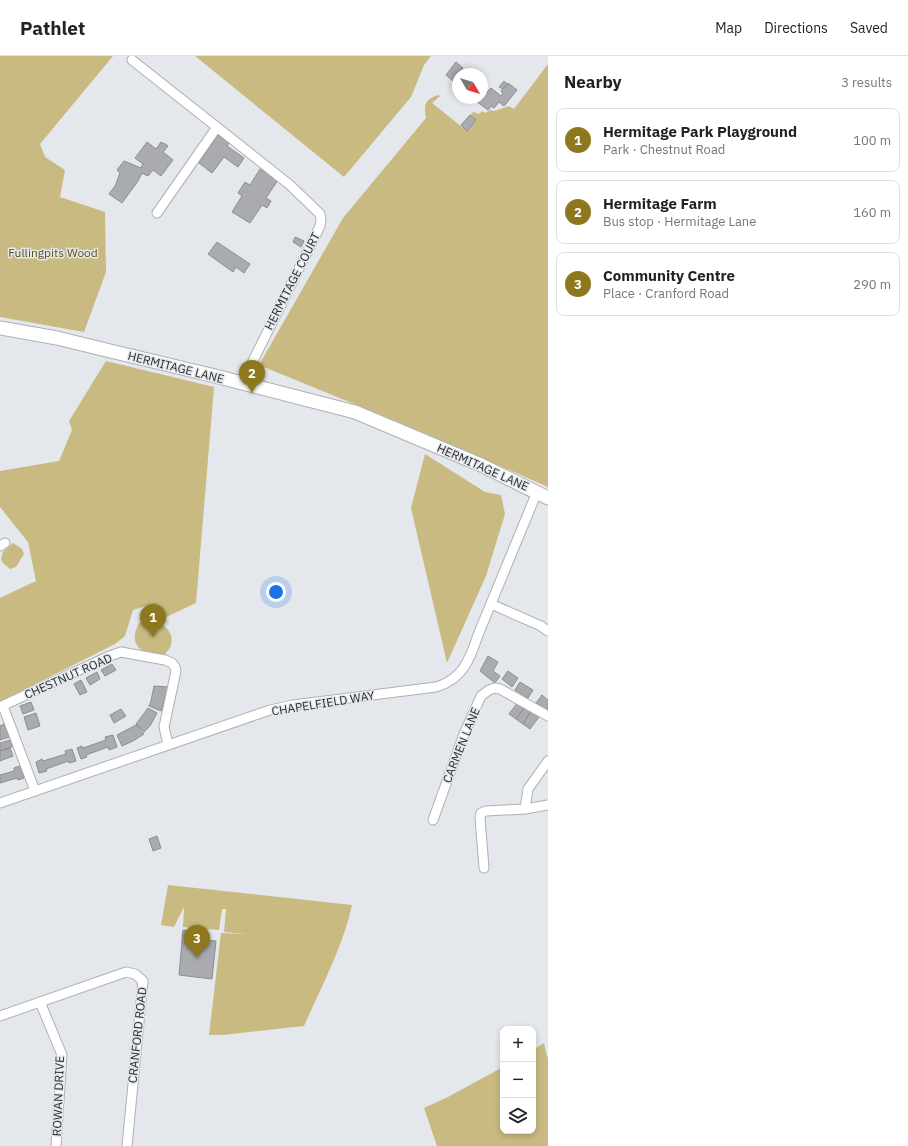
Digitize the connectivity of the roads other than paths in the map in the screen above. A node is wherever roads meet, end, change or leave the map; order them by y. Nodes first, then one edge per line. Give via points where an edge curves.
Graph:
1 (132, 60) dead end
2 (217, 127) junction
3 (157, 213) dead end
4 (0, 328) edge
5 (242, 383) junction
6 (542, 495) edge
7 (491, 604) junction
8 (548, 630) edge
9 (1, 707) edge
10 (548, 716) edge
11 (168, 744) junction
12 (548, 761) edge
13 (35, 791) junction
14 (0, 803) edge
15 (548, 805) edge
16 (525, 809) junction
17 (433, 820) dead end
18 (484, 868) dead end
19 (40, 1002) junction
20 (0, 1016) edge
21 (56, 1146) edge
22 (127, 1146) edge

1 - 2 street, HERMITAGE COURT
2 - 3 street
2 - 5 street, HERMITAGE COURT via 290,185 320,214 321,221
4 - 5 main road, HERMITAGE LANE via 56,338
5 - 6 main road, HERMITAGE LANE via 355,412 481,465
6 - 7 street, CHAPELFIELD WAY
7 - 8 street
7 - 11 street, CHAPELFIELD WAY via 470,658 458,674 443,685 282,707
9 - 11 street, CHESTNUT ROAD via 121,652 165,660 172,663 176,671 164,727
9 - 13 street
10 - 17 street, CARMEN LANE via 500,689 489,690 481,696 464,734
11 - 13 street, CHAPELFIELD WAY
12 - 16 street via 528,789
13 - 14 street, CHAPELFIELD WAY
15 - 16 street
16 - 18 street via 481,813
19 - 20 street, CRANFORD ROAD
19 - 21 street, ROWAN DRIVE via 62,1055
19 - 22 street, CRANFORD ROAD via 126,972 135,974 142,981

